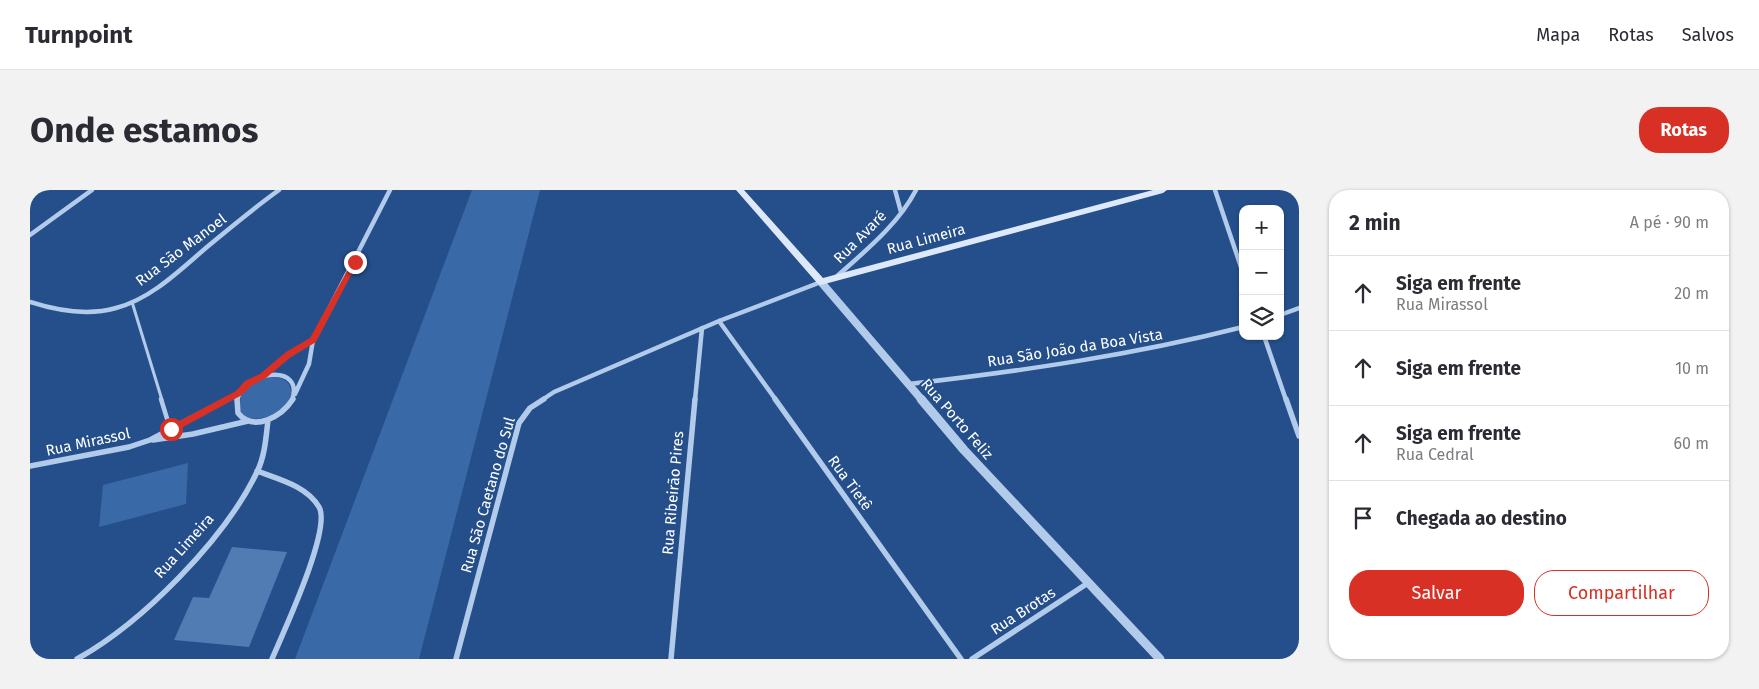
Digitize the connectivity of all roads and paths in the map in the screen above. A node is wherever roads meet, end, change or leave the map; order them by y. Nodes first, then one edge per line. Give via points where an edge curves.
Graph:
1 (92, 190) edge
2 (279, 190) edge
3 (390, 190) edge
4 (740, 190) edge
5 (895, 190) edge
6 (916, 190) edge
7 (1163, 190) edge
8 (1215, 190) edge
9 (901, 212) junction
10 (30, 235) edge
11 (1239, 261) edge
12 (835, 278) junction
13 (821, 282) junction
14 (30, 302) edge
15 (132, 302) junction
16 (1299, 308) edge
17 (1284, 314) edge
18 (720, 321) junction
19 (702, 328) junction
20 (1239, 328) edge
21 (313, 340) junction
22 (1265, 340) edge
23 (263, 376) junction
24 (909, 384) junction
25 (239, 393) junction
26 (295, 394) junction
27 (268, 420) junction
28 (249, 421) junction
29 (171, 429) junction
30 (1299, 436) edge
31 (173, 438) junction
32 (150, 440) junction
33 (30, 466) edge
34 (257, 471) junction
35 (1088, 583) junction
36 (77, 659) edge
37 (272, 659) edge
38 (456, 659) edge
39 (671, 659) edge
40 (961, 659) edge
41 (972, 659) edge
42 (1160, 659) edge

1 - 10 street
2 - 15 street, Rua São Manoel via 159,286
3 - 21 street
4 - 13 main road, Rua Porto Feliz
5 - 9 street, Rua Avaré
6 - 9 street, Rua Avaré
7 - 12 main road, Rua Limeira
8 - 11 street
9 - 12 street, Rua Avaré
12 - 13 main road, Rua Limeira
13 - 18 street, Rua Limeira
13 - 24 street, Rua Porto Feliz
14 - 15 street, Rua São Manoel via 62,310 91,312
15 - 29 lane
16 - 17 street
18 - 19 street, Rua Limeira
18 - 40 street, Rua Tietê
19 - 38 street, Rua São Caetano do Sul via 554,392 538,401 523,416
19 - 39 street, Rua Ribeirão Pires
20 - 24 street, Rua São João da Boa Vista via 1129,354
21 - 23 street
21 - 26 street via 309,364
22 - 30 street
23 - 25 street
23 - 26 street via 287,377 293,382
24 - 35 street, Rua Porto Feliz via 964,450
25 - 28 street via 236,408 239,415
25 - 29 street, Rua Mirassol
26 - 27 street via 285,411
27 - 28 street
27 - 34 street, Rua Limeira
28 - 31 street, Rua Mirassol
29 - 31 lane
29 - 32 street, Rua Mirassol
31 - 32 street, Rua Mirassol
32 - 33 street, Rua Mirassol
34 - 36 street, Rua Limeira via 227,520 180,574 109,640
34 - 37 street via 312,497 321,510 316,550
35 - 41 street, Rua Brotas
35 - 42 street, Rua Porto Feliz

